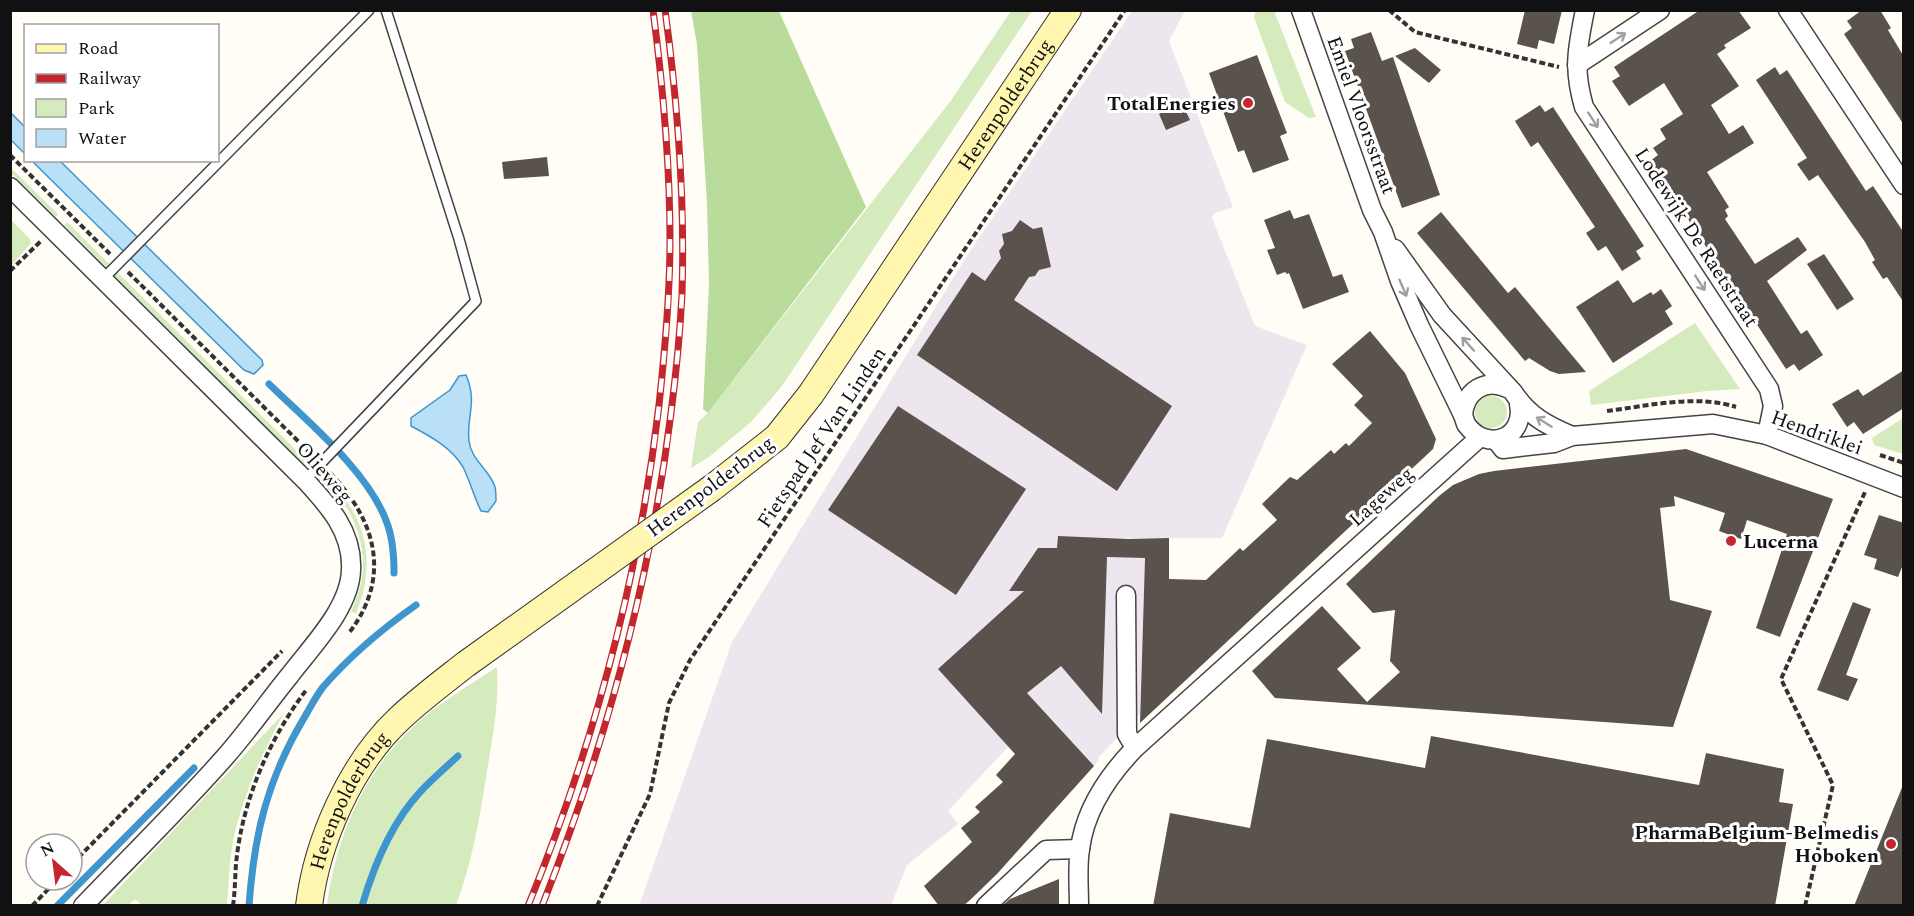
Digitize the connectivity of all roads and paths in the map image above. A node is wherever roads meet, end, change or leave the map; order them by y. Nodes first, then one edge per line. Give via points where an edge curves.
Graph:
1 (369, 10) edge
2 (386, 10) edge
3 (1068, 10) edge
4 (1125, 10) edge
5 (1301, 10) edge
6 (1389, 10) edge
7 (1585, 10) edge
8 (1660, 10) edge
9 (1788, 10) edge
10 (1394, 12) edge
11 (1577, 65) junction
12 (10, 155) edge
13 (219, 161) edge
14 (218, 162) edge
15 (1904, 185) edge
16 (10, 187) edge
17 (1383, 232) junction
18 (122, 259) junction
19 (103, 279) junction
20 (1507, 388) junction
21 (1683, 402) dead end
22 (1519, 404) junction
23 (1600, 412) dead end
24 (1463, 415) junction
25 (1767, 435) junction
26 (1572, 436) junction
27 (1488, 439) junction
28 (321, 463) junction
29 (1872, 476) junction
30 (305, 480) junction
31 (1904, 488) edge
32 (1126, 595) dead end
33 (344, 640) dead end
34 (285, 648) dead end
35 (311, 683) dead end
36 (1135, 748) junction
37 (1080, 849) junction
38 (84, 852) edge
39 (45, 892) edge
40 (32, 906) edge
41 (83, 906) edge
42 (234, 906) edge
43 (309, 906) edge
44 (597, 906) edge
45 (986, 906) edge
46 (1078, 906) edge
47 (1805, 906) edge

1 - 13 lane
2 - 28 lane via 476,301
3 - 43 street, Herenpolderbrug, bridge via 811,394 777,437 466,664 398,720 348,786 324,838
4 - 44 path, Fietspad Jef Van Linden via 690,660 669,703 650,794
5 - 17 street, Emiel Vloorsstraat
6 - 10 path
7 - 11 street, Lodewijk De Raetstraat
11 -> 8 street
9 - 15 street
10 - 11 path via 1415,32 1557,67
11 -> 25 street, Lodewijk De Raetstraat via 1584,108 1769,389 1773,406
12 - 18 path
14 - 18 lane
16 - 19 street, Olieweg
20 -> 17 street, Emiel Vloorsstraat via 1442,315
17 -> 24 street, Emiel Vloorsstraat via 1414,314
18 - 19 lane
18 - 28 path
19 - 30 street, Olieweg
20 - 22 street, Emiel Vloorsstraat
20 - 24 street via 1492,384 1478,388 1468,397
21 - 23 path
26 -> 22 street, Emiel Vloorsstraat via 1545,425
22 - 27 street via 1520,416 1514,429 1503,438
24 - 27 street, Emiel Vloorsstraat via 1472,432
25 - 26 street, Hendriklei via 1713,424
25 - 29 street, Hendriklei
26 - 27 street via 1554,443 1503,449
27 - 36 street, Lageweg
28 - 30 lane
28 - 33 path via 355,502 373,545 374,572 368,597
29 - 31 street, Hendriklei
29 - 47 path via 1781,679 1833,785
30 - 41 street, Olieweg via 330,507 350,549 351,572 332,621 220,762
32 - 36 street via 1127,734
34 - 38 path
35 - 42 path via 283,722 257,778 241,834
36 - 37 street, Lageweg via 1116,768 1095,801
37 - 45 street via 1046,850
37 - 46 street, Lageweg
39 - 40 path

